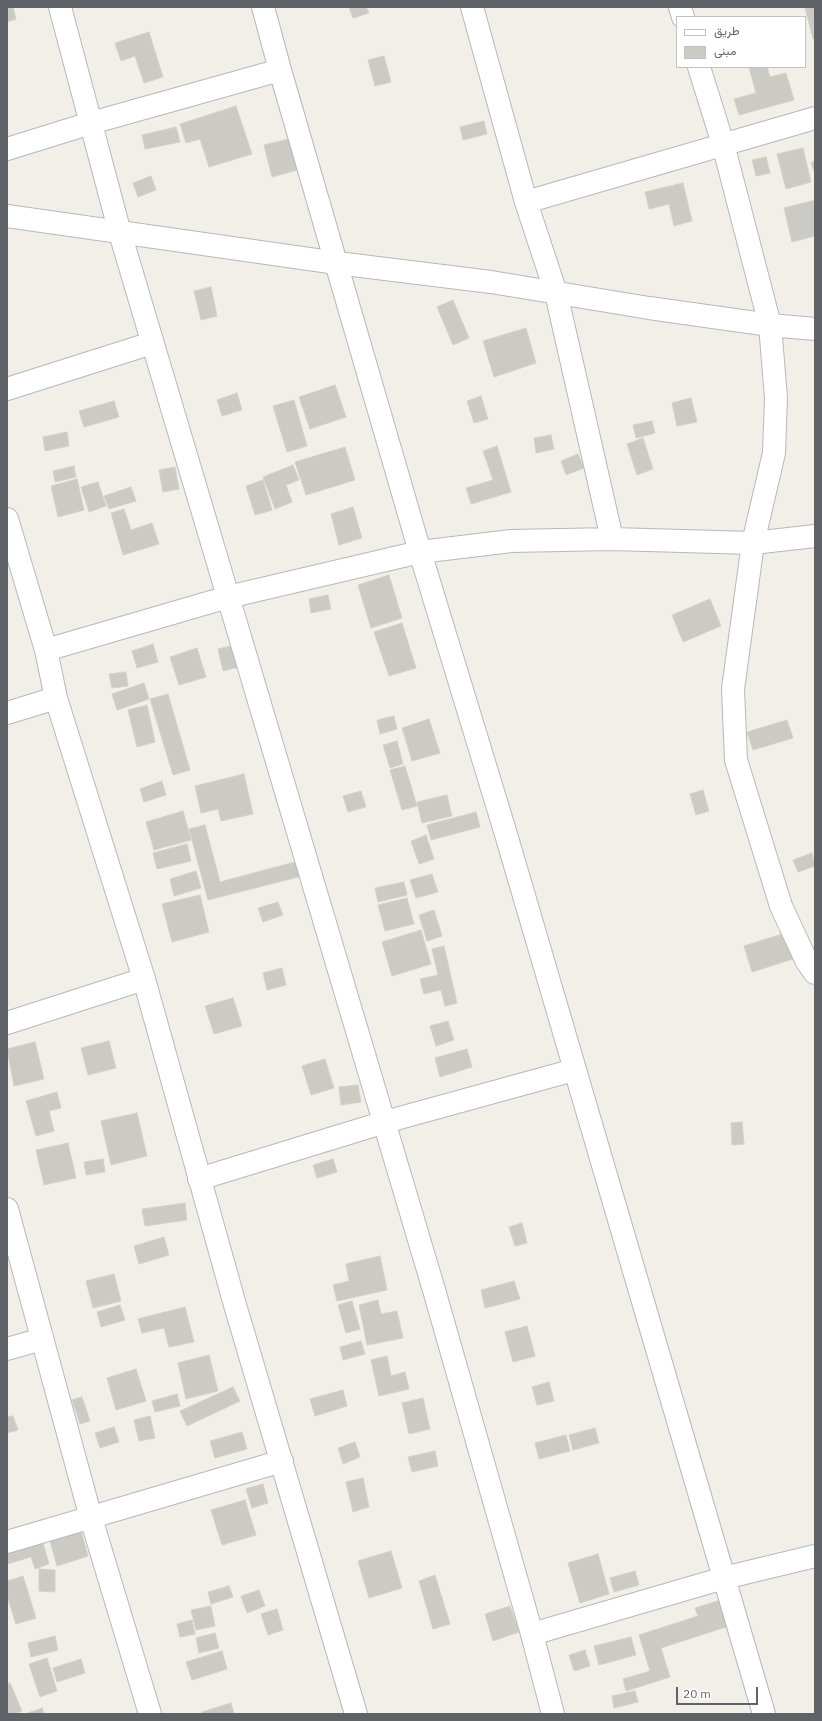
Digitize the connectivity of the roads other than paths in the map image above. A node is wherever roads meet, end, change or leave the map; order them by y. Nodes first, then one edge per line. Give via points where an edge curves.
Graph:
1 (60, 7) edge
2 (263, 7) edge
3 (472, 7) edge
4 (698, 68) edge
5 (280, 70) junction
6 (815, 118) edge
7 (91, 123) junction
8 (722, 144) junction
9 (7, 149) edge
10 (526, 202) junction
11 (7, 216) edge
12 (120, 233) junction
13 (337, 263) junction
14 (556, 293) junction
15 (770, 325) junction
16 (815, 329) edge
17 (152, 343) junction
18 (7, 389) edge
19 (7, 519) edge
20 (815, 536) edge
21 (612, 539) junction
22 (753, 543) junction
23 (420, 552) junction
24 (228, 597) junction
25 (46, 650) junction
26 (56, 698) junction
27 (7, 713) edge
28 (815, 973) edge
29 (144, 979) junction
30 (7, 1023) edge
31 (574, 1070) junction
32 (385, 1122) junction
33 (199, 1179) junction
34 (7, 1209) edge
35 (42, 1339) junction
36 (7, 1349) edge
37 (282, 1461) junction
38 (91, 1518) junction
39 (7, 1542) edge
40 (815, 1556) edge
41 (724, 1578) junction
42 (532, 1634) junction
43 (150, 1714) edge
44 (356, 1714) edge
45 (553, 1714) edge
46 (764, 1714) edge

1 - 7 street
2 - 5 street
3 - 10 street
4 - 8 street
5 - 7 street
5 - 13 street
6 - 8 street
7 - 9 street
7 - 12 street
8 - 10 street
8 - 15 street
10 - 14 street
11 - 12 street
12 - 13 street
12 - 17 street
13 - 14 street via 491,282
13 - 23 street
14 - 15 street
14 - 21 street
15 - 16 street
15 - 22 street via 776,398 774,453
17 - 18 street
17 - 24 street
19 - 25 street
20 - 22 street
21 - 22 street
21 - 23 street via 511,541
22 - 28 street via 733,689 736,760 781,906 807,962
23 - 24 street
23 - 31 street
24 - 25 street
24 - 32 street
25 - 26 street
26 - 27 street
26 - 29 street
29 - 30 street
29 - 33 street
31 - 32 street
31 - 41 street
32 - 33 street
32 - 42 street
33 - 37 street
34 - 35 street
35 - 36 street
35 - 38 street
37 - 38 street
37 - 44 street
38 - 39 street
38 - 43 street
40 - 41 street
41 - 42 street
41 - 46 street
42 - 45 street

